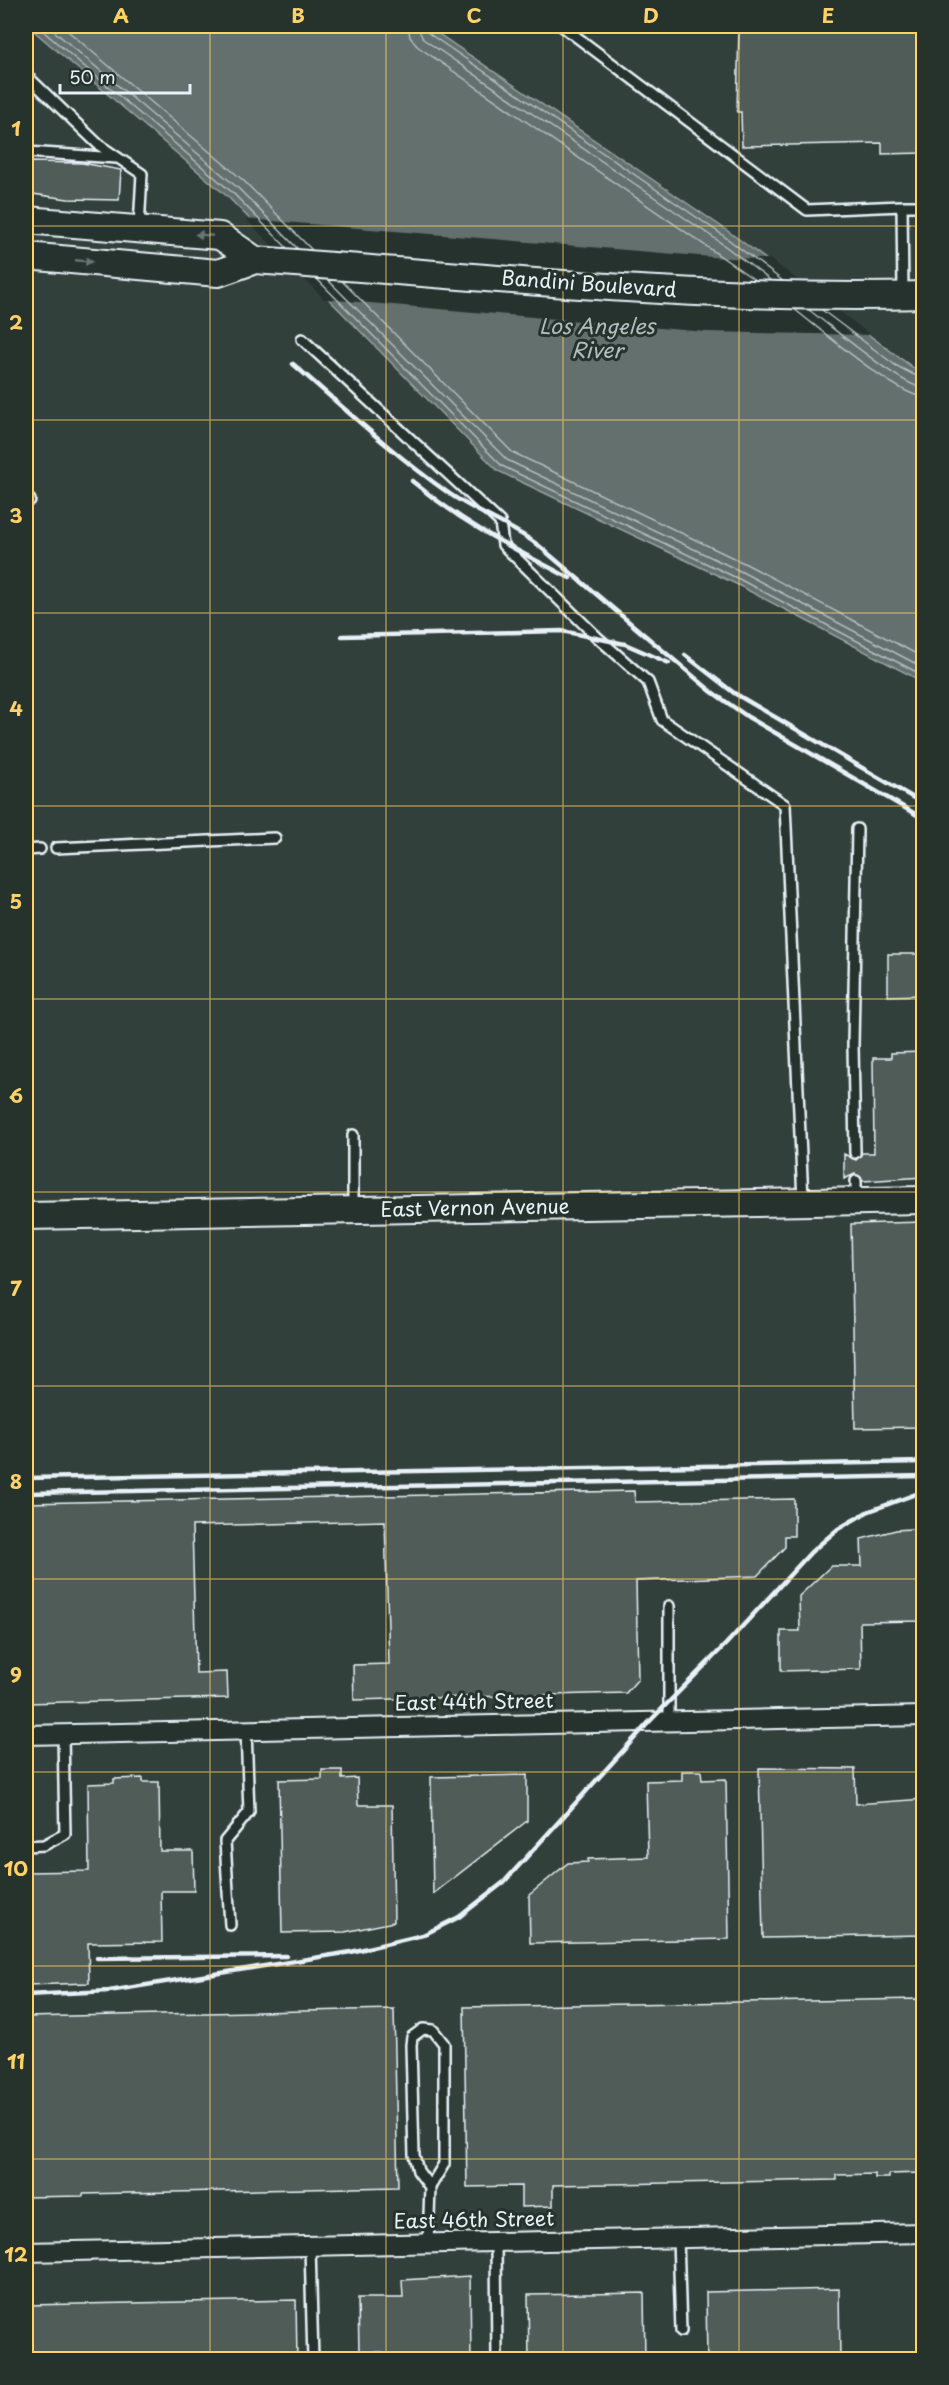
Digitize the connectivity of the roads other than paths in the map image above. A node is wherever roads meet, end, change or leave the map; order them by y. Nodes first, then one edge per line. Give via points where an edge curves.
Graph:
1 (562, 26) edge
2 (26, 75) edge
3 (26, 152) edge
4 (120, 159) junction
5 (902, 206) junction
6 (924, 206) edge
7 (26, 220) edge
8 (138, 230) junction
9 (26, 256) edge
10 (255, 260) junction
11 (913, 296) edge
12 (302, 339) dead end
13 (856, 829) dead end
14 (275, 838) dead end
15 (56, 848) dead end
16 (40, 849) dead end
17 (26, 850) edge
18 (353, 1135) dead end
19 (855, 1154) dead end
20 (924, 1200) edge
21 (804, 1202) junction
22 (353, 1210) junction
23 (26, 1216) edge
24 (669, 1606) dead end
25 (924, 1716) edge
26 (669, 1720) junction
27 (246, 1730) junction
28 (63, 1734) junction
29 (26, 1735) edge
30 (26, 1846) edge
31 (230, 1925) dead end
32 (430, 2187) junction
33 (924, 2233) edge
34 (678, 2238) junction
35 (496, 2242) junction
36 (428, 2244) junction
37 (310, 2246) junction
38 (26, 2252) edge
39 (681, 2331) dead end
40 (497, 2359) edge
41 (313, 2360) edge

1 - 5 lane via 807,210
2 - 4 lane via 99,145
3 - 4 lane
4 - 8 lane via 142,174
5 - 6 lane
5 - 11 lane
7 - 8 main road
10 -> 8 main road via 220,236
9 -> 10 main road, Bandini Boulevard via 219,273
10 - 11 main road, Bandini Boulevard via 667,291
12 - 21 lane via 500,522 503,545 648,682 662,720 785,805
13 - 19 lane
14 - 15 lane
16 - 17 lane
18 - 22 lane
20 - 21 main road, East Vernon Avenue via 856,1191
21 - 22 main road, East Vernon Avenue
22 - 23 main road, East Vernon Avenue
24 - 26 lane
25 - 26 street, East 44th Street
26 - 27 street, East 44th Street
27 - 28 street, East 44th Street
27 - 31 lane via 249,1812 225,1841
28 - 29 street, East 44th Street
28 - 30 lane via 65,1834 44,1845
32 - 32 lane via 444,2164 444,2044 433,2030 423,2029 412,2037 411,2045 414,2155 418,2171
32 - 36 lane
33 - 34 street, East 46th Street
34 - 35 street, East 46th Street
34 - 39 lane
35 - 36 street, East 46th Street
35 - 40 lane
36 - 37 street, East 46th Street
37 - 38 street, East 46th Street
37 - 41 lane

